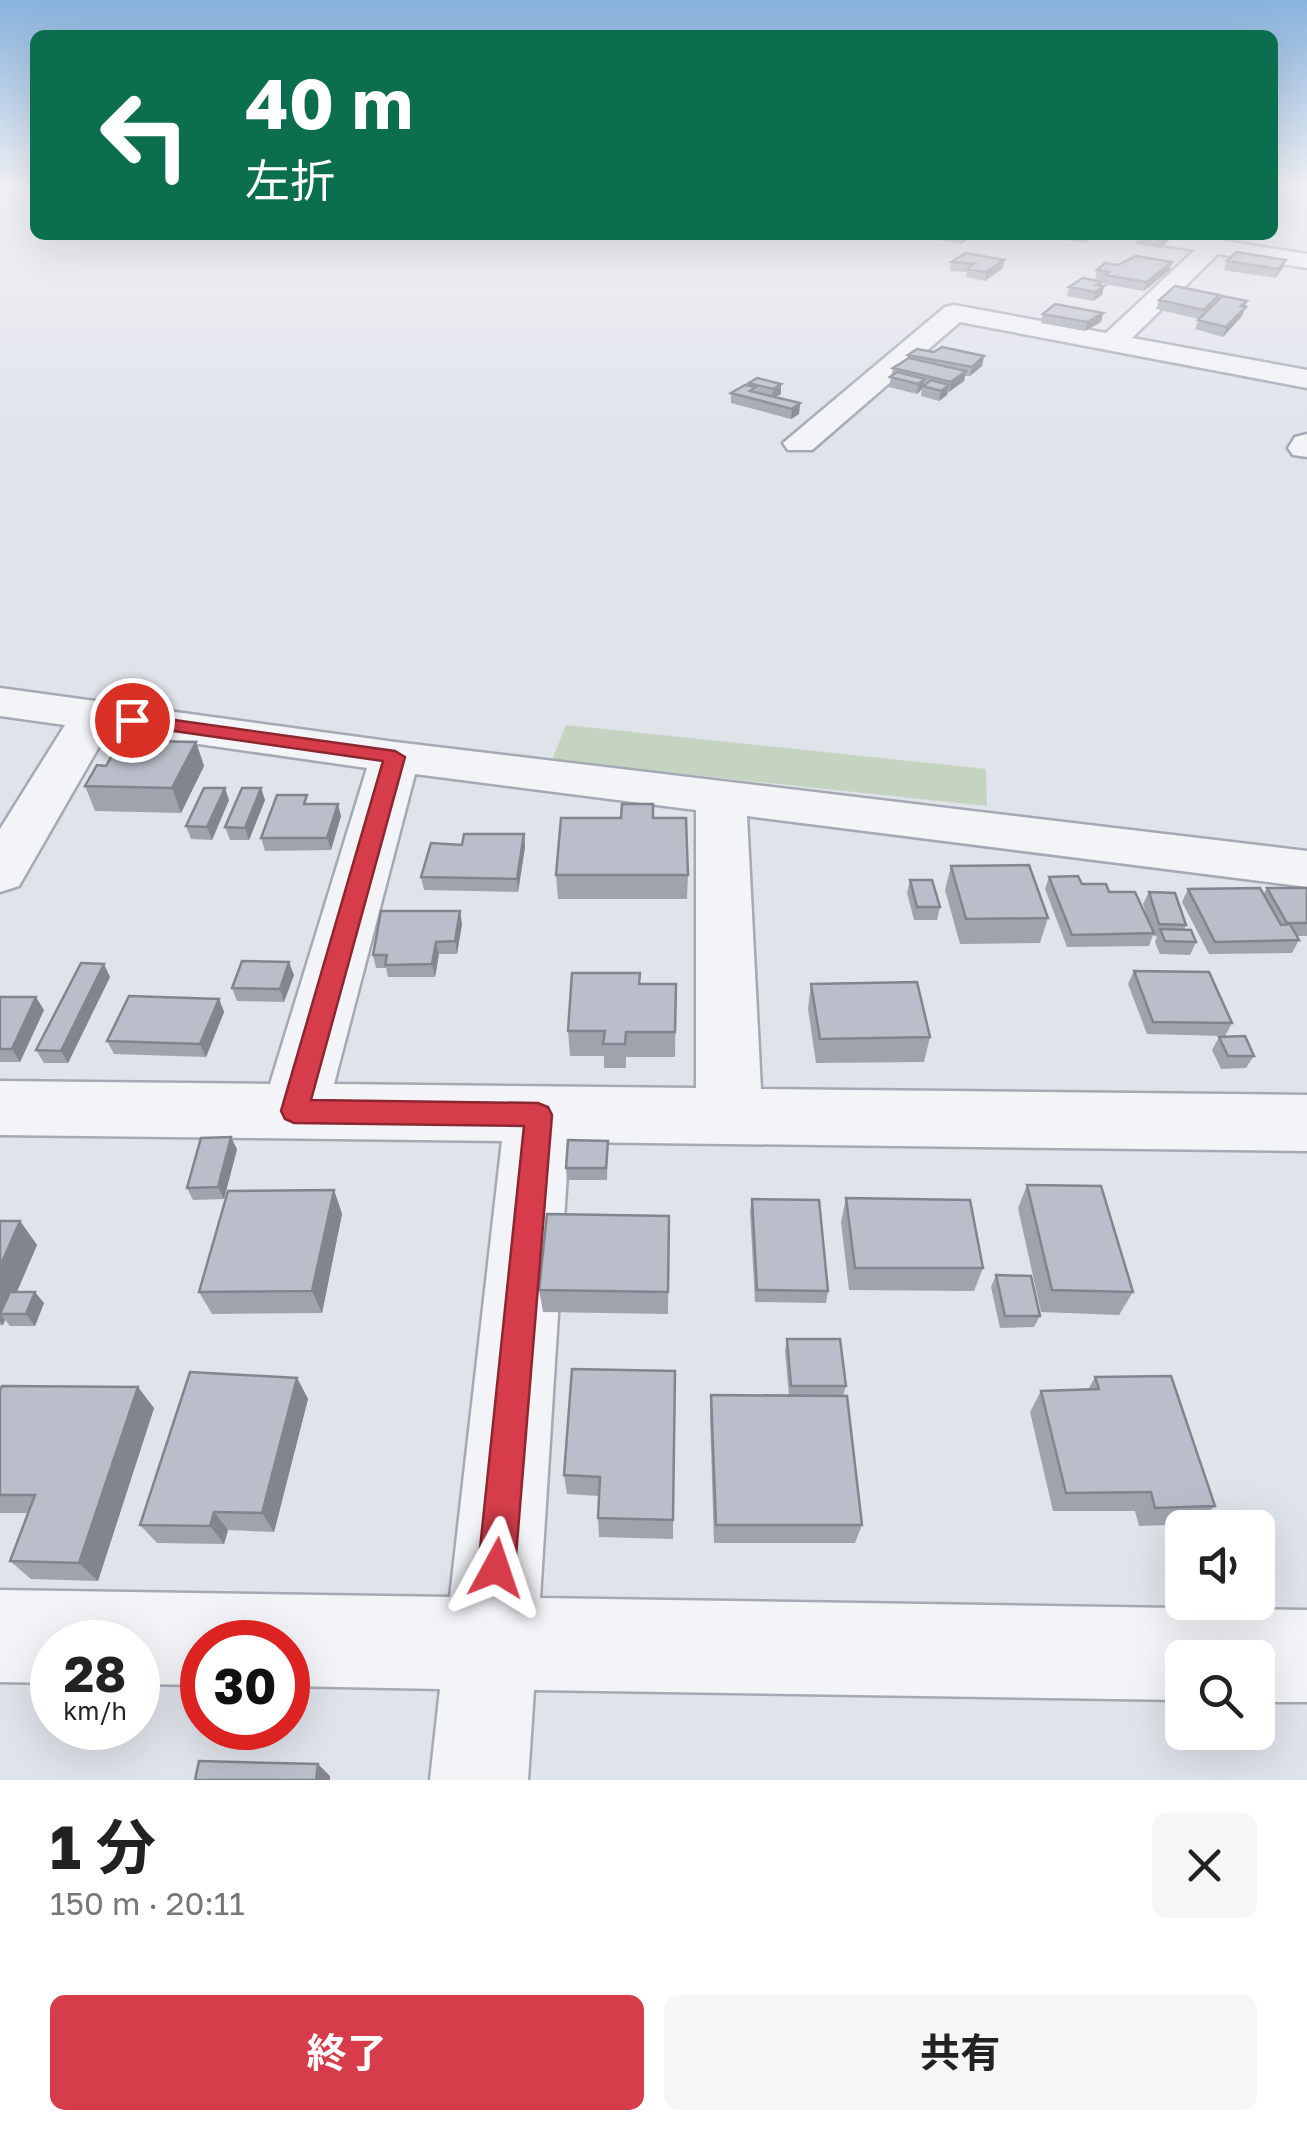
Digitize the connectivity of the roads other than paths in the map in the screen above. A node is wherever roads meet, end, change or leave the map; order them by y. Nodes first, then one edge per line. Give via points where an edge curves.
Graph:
1 (1188, 270) edge
2 (1111, 343) junction
3 (1307, 379) edge
4 (800, 443) dead end
5 (0, 702) edge
6 (94, 715) junction
7 (395, 757) junction
8 (721, 797) junction
9 (1307, 868) edge
10 (0, 873) edge
11 (0, 1108) edge
12 (294, 1111) junction
13 (538, 1115) junction
14 (729, 1117) junction
15 (1307, 1124) edge
16 (0, 1636) edge
17 (490, 1644) junction
18 (1307, 1656) edge
19 (479, 1780) edge

1 - 2 street
2 - 3 street
2 - 4 street via 954,313
5 - 6 street
6 - 7 street
6 - 10 street
7 - 8 street
7 - 12 street
8 - 9 street
8 - 14 street
11 - 12 street
12 - 13 street
13 - 14 street
13 - 17 street
14 - 15 street
16 - 17 street
17 - 18 street
17 - 19 street

